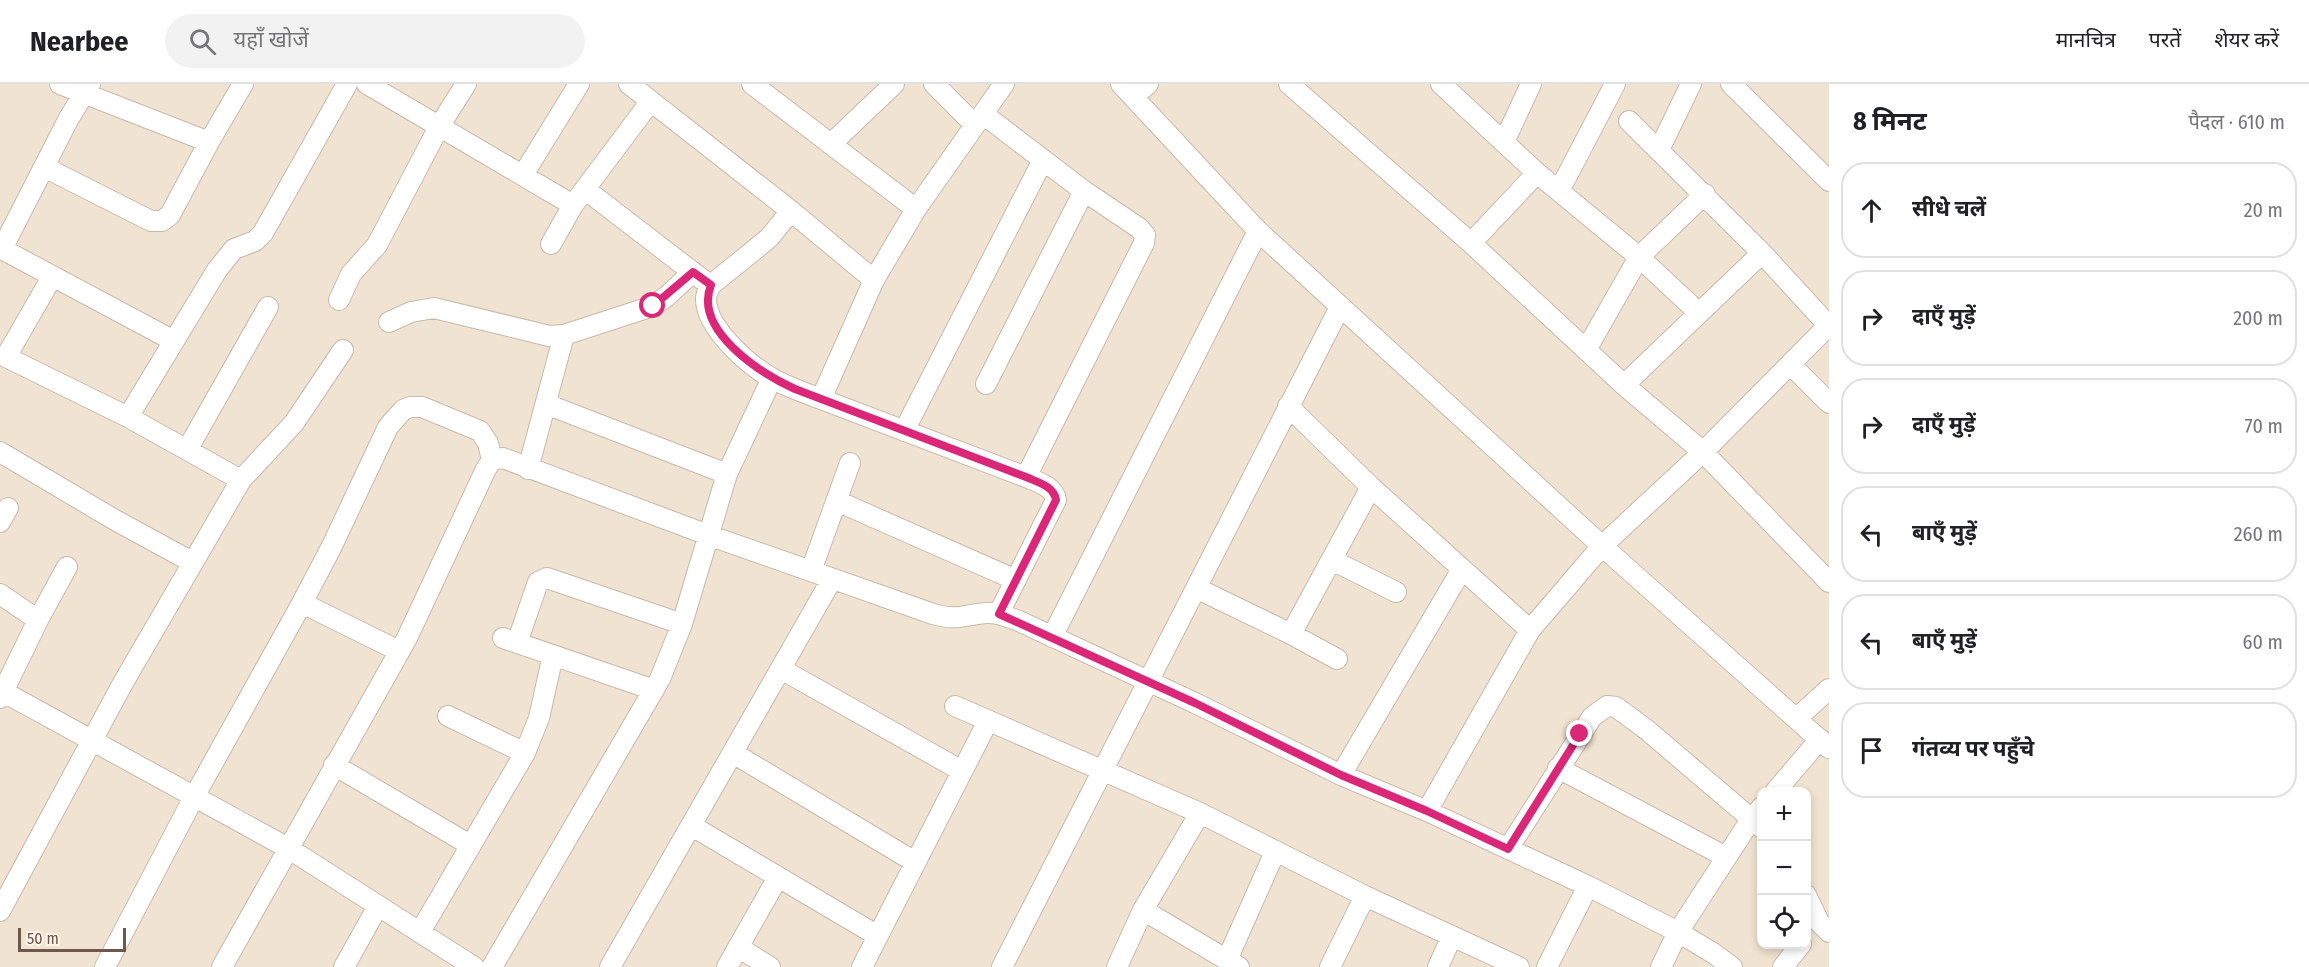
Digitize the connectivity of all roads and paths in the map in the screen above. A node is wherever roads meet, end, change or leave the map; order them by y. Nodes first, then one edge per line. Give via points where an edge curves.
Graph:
1 (60, 84) edge
2 (243, 84) edge
3 (347, 84) edge
4 (367, 84) edge
5 (466, 84) edge
6 (579, 84) edge
7 (629, 84) edge
8 (752, 84) edge
9 (894, 84) edge
10 (934, 84) edge
11 (1004, 84) edge
12 (1289, 84) edge
13 (1441, 84) edge
14 (1531, 84) edge
15 (1615, 84) edge
16 (1691, 84) edge
17 (1731, 84) edge
18 (87, 88) edge
19 (1134, 88) edge
20 (651, 101) junction
21 (979, 119) junction
22 (1629, 121) dead end
23 (440, 125) junction
24 (209, 142) junction
25 (1504, 142) junction
26 (831, 144) junction
27 (1659, 150) junction
28 (1042, 160) junction
29 (44, 167) junction
30 (1537, 173) junction
31 (523, 175) junction
32 (1829, 182) edge
33 (586, 190) junction
34 (1084, 191) junction
35 (1559, 191) junction
36 (1704, 194) junction
37 (573, 205) junction
38 (916, 209) junction
39 (791, 211) junction
40 (1258, 231) junction
41 (1471, 243) junction
42 (551, 244) dead end
43 (1, 248) edge
44 (1762, 253) junction
45 (1639, 257) junction
46 (693, 272) junction
47 (52, 277) junction
48 (874, 280) junction
49 (711, 285) junction
50 (339, 300) dead end
51 (268, 307) dead end
52 (1340, 307) junction
53 (1698, 312) junction
54 (389, 322) dead end
55 (1829, 325) edge
56 (564, 335) junction
57 (174, 341) junction
58 (343, 350) dead end
59 (1586, 350) junction
60 (1791, 365) junction
61 (772, 378) junction
62 (986, 384) dead end
63 (1624, 385) junction
64 (821, 399) junction
65 (1829, 403) edge
66 (546, 404) junction
67 (1288, 406) junction
68 (128, 417) junction
69 (904, 430) junction
70 (187, 450) junction
71 (0, 452) edge
72 (1703, 452) junction
73 (492, 460) junction
74 (850, 463) dead end
75 (528, 469) junction
76 (727, 474) junction
77 (1026, 477) junction
78 (241, 480) junction
79 (1371, 487) junction
80 (837, 501) junction
81 (708, 536) junction
82 (1602, 546) junction
83 (1332, 560) junction
84 (192, 562) junction
85 (67, 567) dead end
86 (1462, 569) junction
87 (812, 571) junction
88 (832, 579) junction
89 (1016, 580) junction
90 (1829, 582) edge
91 (1196, 588) junction
92 (1396, 592) dead end
93 (0, 594) edge
94 (302, 603) junction
95 (999, 614) junction
96 (38, 620) junction
97 (682, 624) junction
98 (1530, 630) junction
99 (1291, 634) junction
100 (1052, 637) junction
101 (399, 651) junction
102 (553, 655) junction
103 (1337, 659) dead end
104 (781, 669) junction
105 (1150, 682) junction
106 (1829, 689) edge
107 (654, 690) junction
108 (1, 693) edge
109 (955, 706) dead end
110 (448, 716) dead end
111 (1797, 718) junction
112 (988, 720) junction
113 (92, 742) junction
114 (1824, 743) edge
115 (525, 753) junction
116 (733, 753) junction
117 (334, 765) junction
118 (1558, 768) junction
119 (962, 771) junction
120 (1103, 772) junction
121 (1341, 775) junction
122 (1780, 787) edge
123 (194, 797) junction
124 (1427, 811) junction
125 (1200, 813) junction
126 (1757, 817) edge
127 (1757, 819) edge
128 (692, 826) junction
129 (470, 845) junction
130 (288, 848) junction
131 (1508, 849) junction
132 (1275, 852) junction
133 (1726, 857) junction
134 (915, 862) junction
135 (778, 877) junction
136 (1588, 886) junction
137 (1365, 896) junction
138 (1811, 904) edge
139 (378, 906) junction
140 (1143, 910) junction
141 (0, 911) edge
142 (1824, 927) edge
143 (420, 932) junction
144 (1678, 932) junction
145 (1811, 935) edge
146 (878, 936) junction
147 (1452, 936) junction
148 (738, 946) junction
149 (1798, 949) edge
150 (1233, 963) edge
151 (105, 967) edge
152 (222, 967) edge
153 (344, 967) edge
154 (474, 967) edge
155 (492, 967) edge
156 (610, 967) edge
157 (727, 967) edge
158 (770, 967) edge
159 (862, 967) edge
160 (1002, 967) edge
161 (1117, 967) edge
162 (1330, 967) edge
163 (1438, 967) edge
164 (1519, 967) edge
165 (1547, 967) edge
166 (1661, 967) edge
167 (1732, 967) edge
168 (1783, 967) edge

1 - 18 street
2 - 24 street
3 - 57 street via 263,233 226,258
4 - 23 street
5 - 23 street
6 - 31 street
7 - 20 street
8 - 26 street
9 - 26 street
10 - 21 street
11 - 21 street
12 - 41 street
13 - 25 street
14 - 25 street
15 - 35 street
16 - 27 street
17 - 32 street
18 - 24 street
18 - 29 street
19 - 40 street
20 - 33 street
20 - 39 street
21 - 28 street
21 - 38 street
22 - 27 street
23 - 31 street
23 - 50 street via 377,245 351,273
24 - 29 street via 170,215 162,221 151,221
25 - 30 street
26 - 38 street
27 - 36 street
28 - 34 street
28 - 69 street
29 - 43 street
30 - 35 street
30 - 41 street
31 - 37 street
33 - 37 street
33 - 46 street
34 - 62 street
34 - 77 street via 1139,228 1145,235 1144,243
35 - 45 street
36 - 44 street
36 - 45 street
37 - 42 street
38 - 48 street
39 - 48 street
39 - 49 street via 769,238
40 - 52 street
40 - 100 street
41 - 59 street
43 - 47 street
44 - 53 street
44 - 55 street
45 - 53 street
45 - 59 street
46 - 49 street
46 - 56 street via 653,306
47 - 57 street
47 - 68 street via 6,357
48 - 64 street
49 - 61 street via 706,296 707,309 720,331 742,357
51 - 70 street
52 - 67 street
52 - 82 street
53 - 63 street
54 - 56 street via 411,312 434,308 549,336
55 - 60 street
56 - 66 street
57 - 68 street
58 - 78 street via 294,423
59 - 63 street
60 - 65 street
60 - 72 street
61 - 64 street
61 - 76 street
63 - 72 street
64 - 69 street
66 - 75 street
66 - 76 street
67 - 79 street
67 - 91 street
68 - 70 street
69 - 77 street
70 - 78 street
71 - 84 street
72 - 82 street
72 - 90 street
73 - 75 street via 502,458
73 - 94 street via 480,431 422,407 403,410 388,427
73 - 101 street
74 - 80 street
75 - 81 street
76 - 81 street
77 - 89 street via 1050,488 1056,500
78 - 84 street
79 - 83 street
79 - 86 street
80 - 87 street
80 - 89 street
81 - 87 street
81 - 97 street
82 - 98 street
82 - 111 street
83 - 92 street
83 - 99 street
84 - 113 street
85 - 96 street
86 - 98 street
86 - 121 street
87 - 88 street
88 - 95 street via 946,618
88 - 104 street
89 - 95 street
91 - 99 street
91 - 105 street
93 - 96 street
94 - 101 street
94 - 123 street
95 - 100 street
96 - 108 street
97 - 102 street via 547,578 538,582 510,640
97 - 107 street
98 - 124 street
99 - 103 street
100 - 105 street
101 - 117 street
102 - 107 street
102 - 115 street via 540,718
104 - 116 street
104 - 119 street
105 - 120 street
105 - 121 street
106 - 111 street
107 - 155 street
108 - 113 street
109 - 112 street
110 - 115 street
111 - 114 street
112 - 119 street
112 - 120 street
113 - 123 street
113 - 141 street
114 - 122 street
115 - 129 street
116 - 128 street
116 - 134 street
117 - 129 street
117 - 130 street
118 - 126 street via 1598,710 1616,708
118 - 131 street
118 - 133 street
119 - 134 street
120 - 125 street
120 - 160 street
121 - 124 street
123 - 130 street
123 - 151 street
124 - 131 street
125 - 132 street
125 - 140 street
127 - 133 street
128 - 135 street
128 - 156 street
129 - 143 street
130 - 139 street
130 - 152 street
131 - 136 street
132 - 137 street
132 - 150 street
133 - 144 street
134 - 146 street
135 - 146 street
135 - 148 street
136 - 144 street
136 - 165 street
137 - 147 street
137 - 162 street
138 - 142 street
139 - 143 street
139 - 153 street
140 - 150 street
140 - 161 street
142 - 145 street
143 - 154 street
144 - 166 street
144 - 167 street
146 - 159 street
147 - 163 street
147 - 164 street
148 - 157 street
148 - 158 street
149 - 168 street

